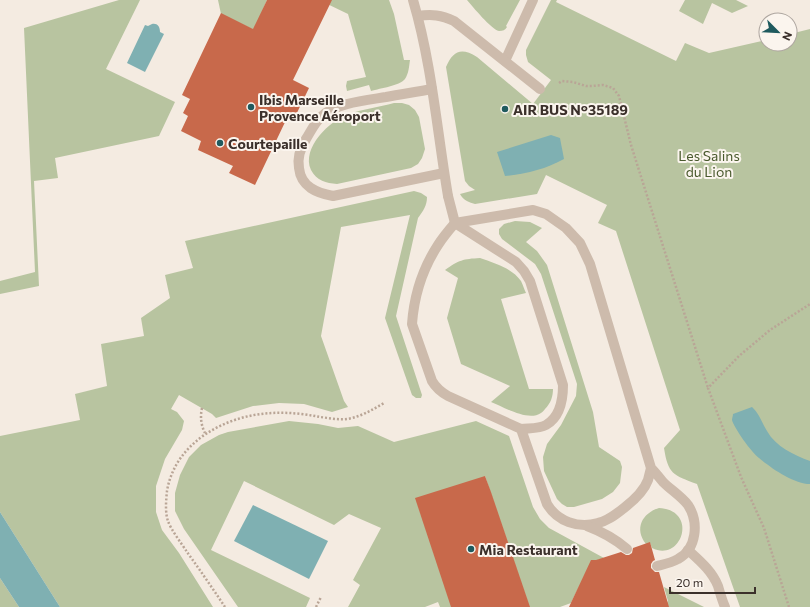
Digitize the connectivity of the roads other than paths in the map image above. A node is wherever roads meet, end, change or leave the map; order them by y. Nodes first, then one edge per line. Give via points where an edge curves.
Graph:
1 (414, 0) edge
2 (533, 0) edge
3 (418, 16) junction
4 (505, 62) junction
5 (432, 89) junction
6 (540, 89) road end
7 (444, 173) junction
8 (455, 222) junction
9 (521, 429) junction
10 (651, 468) junction
11 (585, 525) junction
12 (627, 549) dead end
13 (688, 550) junction
14 (657, 566) dead end
15 (725, 607) edge

1 - 3 street
2 - 4 street
3 - 4 street via 443,16 454,21
3 - 5 street
4 - 6 street
5 - 7 street
5 - 7 street via 333,108 322,116 302,146 298,161 299,174 312,190 333,196
7 - 8 street
8 - 9 street via 425,270 412,324 432,381 441,392
8 - 9 street via 516,262 524,271 530,282 563,385 561,406 555,416 546,425
8 - 10 street via 533,210 546,214 566,228 580,243 590,264
9 - 11 street via 551,511 565,521
10 - 11 street via 648,481 630,503 612,517
10 - 13 street via 687,504 693,515 694,540
11 - 12 street via 615,539
13 - 14 street via 680,559
13 - 15 street via 709,571

